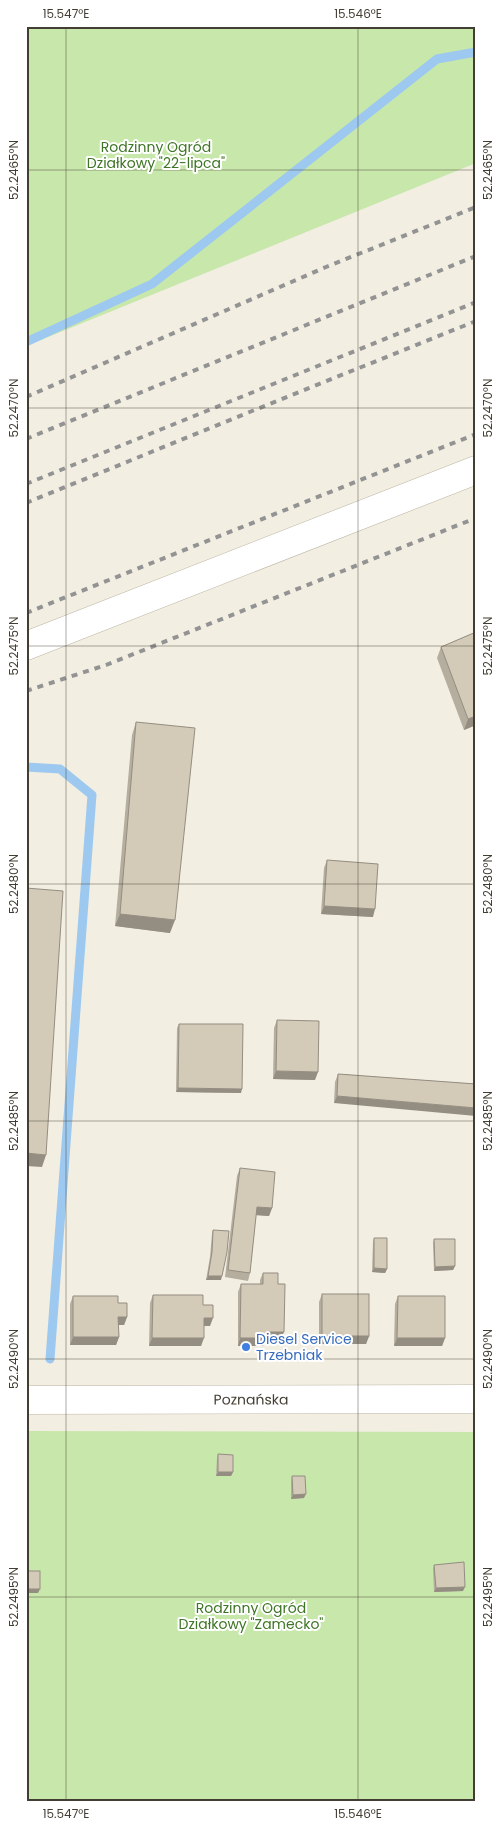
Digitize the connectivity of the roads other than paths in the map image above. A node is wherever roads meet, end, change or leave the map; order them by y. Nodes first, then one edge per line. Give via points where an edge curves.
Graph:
1 (476, 470) edge
2 (26, 646) edge
3 (476, 1399) edge
4 (26, 1400) edge

1 - 2 street
3 - 4 street, Poznańska

